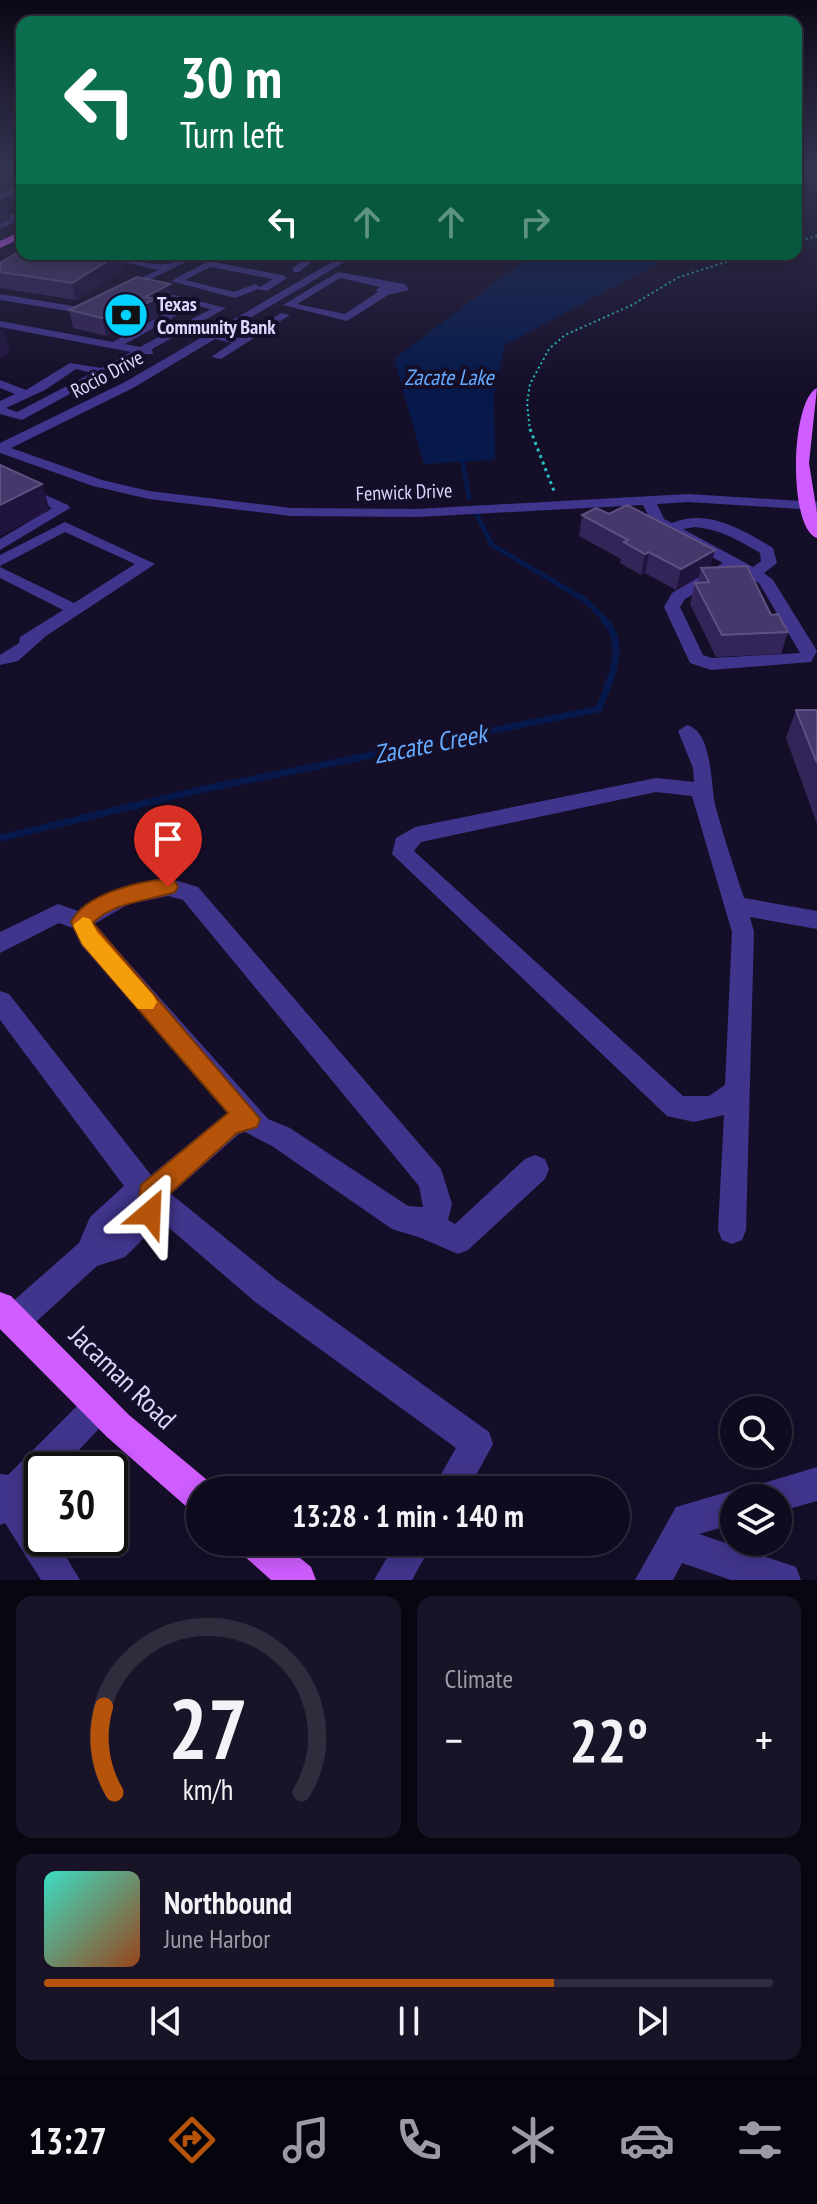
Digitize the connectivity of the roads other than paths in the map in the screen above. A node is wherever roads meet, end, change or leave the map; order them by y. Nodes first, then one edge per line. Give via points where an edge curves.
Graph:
1 (132, 260) edge
2 (185, 260) edge
3 (245, 260) edge
4 (309, 260) edge
5 (342, 260) edge
6 (168, 269) junction
7 (296, 270) junction
8 (191, 273) junction
9 (318, 274) junction
10 (334, 277) junction
11 (259, 288) junction
12 (154, 293) edge
13 (285, 293) junction
14 (0, 297) edge
15 (194, 302) junction
16 (77, 310) junction
17 (0, 312) edge
18 (285, 315) dead end
19 (157, 322) junction
20 (0, 324) edge
21 (27, 328) junction
22 (184, 328) junction
23 (213, 335) junction
24 (241, 342) junction
25 (117, 344) junction
26 (144, 351) junction
27 (217, 357) dead end
28 (174, 358) junction
29 (127, 360) junction
30 (105, 372) junction
31 (0, 384) edge
32 (817, 392) edge
33 (26, 394) junction
34 (0, 408) edge
35 (0, 448) edge
36 (0, 479) edge
37 (648, 499) junction
38 (811, 506) edge
39 (671, 529) junction
40 (817, 534) edge
41 (0, 545) edge
42 (0, 561) edge
43 (733, 564) junction
44 (0, 572) edge
45 (753, 574) junction
46 (75, 610) junction
47 (808, 637) edge
48 (15, 648) edge
49 (687, 731) dead end
50 (706, 799) junction
51 (735, 905) junction
52 (817, 920) edge
53 (81, 922) junction
54 (0, 943) edge
55 (0, 1001) edge
56 (738, 1090) junction
57 (248, 1119) junction
58 (535, 1169) dead end
59 (150, 1194) junction
60 (424, 1224) junction
61 (732, 1230) dead end
62 (7, 1314) edge
63 (99, 1406) junction
64 (458, 1476) edge
65 (186, 1484) edge
66 (817, 1484) edge
67 (792, 1491) edge
68 (3, 1497) edge
69 (720, 1511) edge
70 (674, 1543) junction
71 (270, 1556) edge
72 (407, 1556) edge
73 (62, 1580) edge
74 (298, 1580) edge
75 (392, 1580) edge
76 (653, 1580) edge
77 (783, 1580) edge

1 - 6 street
2 - 6 street
3 - 7 street
4 - 7 street
5 - 9 street, Rocio Drive
6 - 8 street
6 - 16 street
7 - 9 street
8 - 11 street
8 - 11 street via 176,283 235,295
8 - 11 street via 209,264 282,278
9 - 10 street
9 - 13 street, Rocio Drive
10 - 10 street via 386,288 347,318 288,305
11 - 13 street
12 - 15 street
13 - 23 street, Rocio Drive
14 - 16 street
15 - 19 street
15 - 22 street via 221,308
16 - 17 street via 56,321
18 - 24 street
19 - 22 street
19 - 25 street
20 - 21 street
21 - 25 street
21 - 29 street via 9,339
22 - 23 street
22 - 26 street
23 - 24 street
23 - 28 street, Rocio Drive
24 - 27 street
25 - 26 street
26 - 28 street
26 - 29 street
28 - 35 street, Rocio Drive
29 - 30 street
30 - 33 street via 74,365
30 - 34 street via 18,417
31 - 33 street
32 - 38 main road via 804,437
33 - 34 street
35 - 37 street, Fenwick Drive via 149,495 291,512 417,513
36 - 41 street via 63,508
37 - 38 street, Fenwick Drive via 718,498
37 - 39 street via 658,522
38 - 40 main road
39 - 43 street
39 - 45 street via 679,524 726,527 768,551 769,563
42 - 46 street via 65,526 147,564
43 - 45 street
43 - 47 street via 678,596 672,607 696,659 711,664 805,658
44 - 46 street
45 - 47 street via 765,580
46 - 48 street
49 - 50 street via 703,768
50 - 51 street
50 - 56 street via 700,790 656,785 415,835 403,844 403,854 676,1107 698,1112 722,1105
51 - 52 street
51 - 56 street via 743,932
53 - 54 street via 58,913
53 - 57 street via 89,938
53 - 60 street via 92,911 147,889 190,893 431,1179 438,1204 436,1215
55 - 59 street
56 - 61 street
57 - 59 street via 231,1124
57 - 60 street via 402,1219
58 - 60 street via 458,1240
59 - 62 street via 150,1213 115,1247 89,1253
59 - 64 street via 265,1290 477,1444
62 - 63 main road, Jacaman Road
63 - 65 main road, Jacaman Road
63 - 68 street
66 - 67 street
68 - 73 street
69 - 70 street via 688,1519
70 - 76 street
70 - 77 street
71 - 74 main road
72 - 75 street

